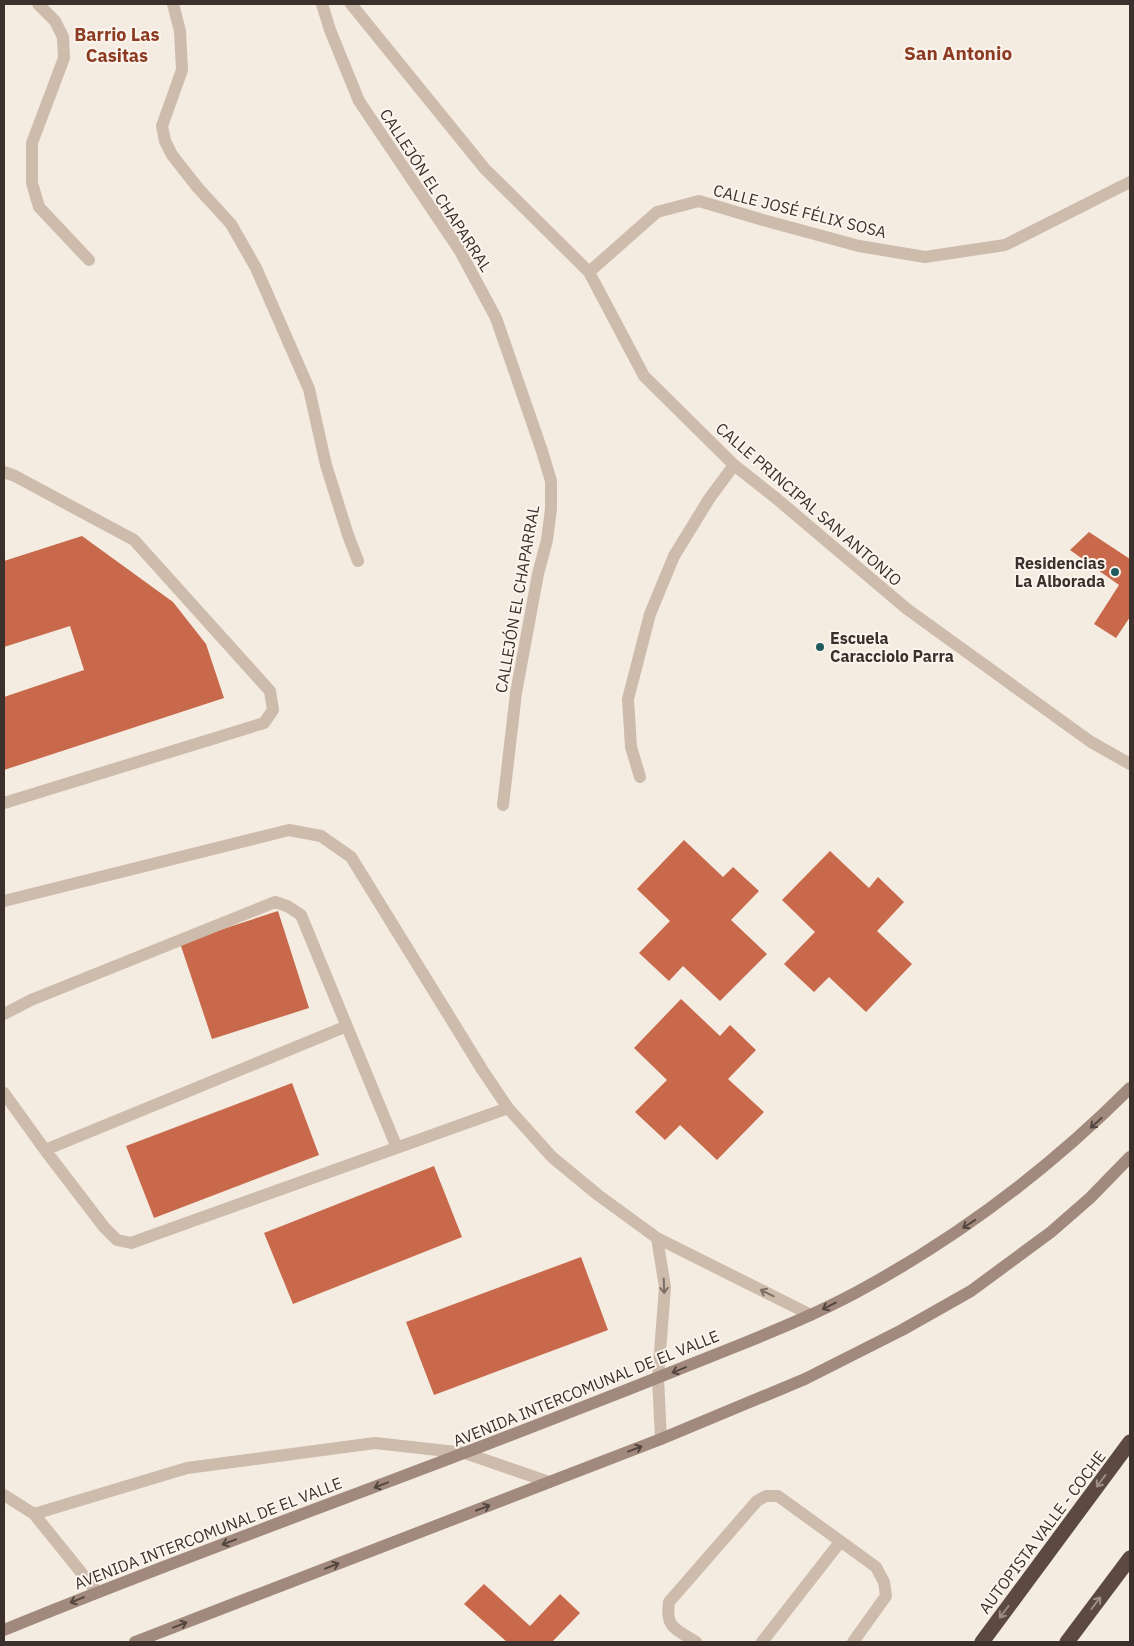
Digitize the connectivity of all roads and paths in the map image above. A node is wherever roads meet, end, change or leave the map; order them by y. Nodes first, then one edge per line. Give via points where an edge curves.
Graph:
1 (38, 4) edge
2 (173, 4) edge
3 (322, 4) edge
4 (351, 4) edge
5 (1130, 182) edge
6 (89, 260) dead end
7 (589, 272) junction
8 (734, 465) junction
9 (4, 472) edge
10 (358, 561) dead end
11 (1130, 764) edge
12 (640, 777) dead end
13 (4, 803) edge
14 (503, 805) dead end
15 (4, 901) edge
16 (4, 1014) edge
17 (346, 1026) junction
18 (1130, 1088) edge
19 (4, 1093) edge
20 (508, 1108) junction
21 (397, 1148) junction
22 (45, 1150) junction
23 (1130, 1157) edge
24 (657, 1238) junction
25 (810, 1315) junction
26 (658, 1378) junction
27 (661, 1439) junction
28 (1130, 1442) edge
29 (465, 1453) junction
30 (549, 1482) junction
31 (4, 1495) edge
32 (34, 1514) junction
33 (840, 1542) junction
34 (1130, 1558) edge
35 (97, 1592) junction
36 (4, 1630) edge
37 (135, 1642) edge
38 (696, 1642) edge
39 (762, 1642) edge
40 (853, 1642) edge
41 (982, 1642) edge
42 (1067, 1642) edge

1 - 6 street via 55,21 62,37 64,58 32,143 32,182 39,207
2 - 10 street via 180,31 182,70 162,126 165,141 198,188 231,224 256,268 309,389 326,465
3 - 14 street, CALLEJÓN EL CHAPARRAL via 359,101 460,251 496,318 551,481 547,540 516,693
4 - 7 street, CALLE PRINCIPAL SAN ANTONIO via 485,170
5 - 7 street, CALLE JOSÉ FÉLIX SOSA via 1005,245 925,256 859,246 699,202 657,212
7 - 8 street, CALLE PRINCIPAL SAN ANTONIO via 644,376
8 - 11 street, CALLE PRINCIPAL SAN ANTONIO via 908,609 1091,742
8 - 12 street via 674,556 650,614 628,699 631,746
9 - 13 street via 134,540 270,691 273,710 264,723
15 - 20 street via 289,830 321,836 352,857
16 - 17 street via 31,1000 275,902 301,915
17 - 21 street
17 - 22 street
18 -> 25 main road, AVENIDA INTERCOMUNAL DE EL VALLE via 1099,1120 1030,1180 974,1220 916,1259
19 - 22 street
20 - 21 street
20 - 24 street via 552,1157
21 - 22 street via 131,1243 117,1240 104,1227
23 - 27 main road via 1051,1232 971,1291 805,1379
25 -> 24 street
24 -> 26 street via 665,1287
25 -> 26 main road, AVENIDA INTERCOMUNAL DE EL VALLE
26 - 27 street
26 - 29 main road, AVENIDA INTERCOMUNAL DE EL VALLE
30 -> 27 main road
28 -> 41 highway, AUTOPISTA VALLE - COCHE
29 - 30 street
29 - 32 street via 375,1443 187,1468
29 -> 35 main road, AVENIDA INTERCOMUNAL DE EL VALLE
37 -> 30 main road
31 - 32 street
32 - 35 street
33 - 38 street via 778,1496 766,1496 756,1501 668,1602 667,1616 672,1626
33 - 39 street
33 - 40 street via 876,1567 884,1582 886,1596
42 -> 34 highway
35 -> 36 main road, AVENIDA INTERCOMUNAL DE EL VALLE

